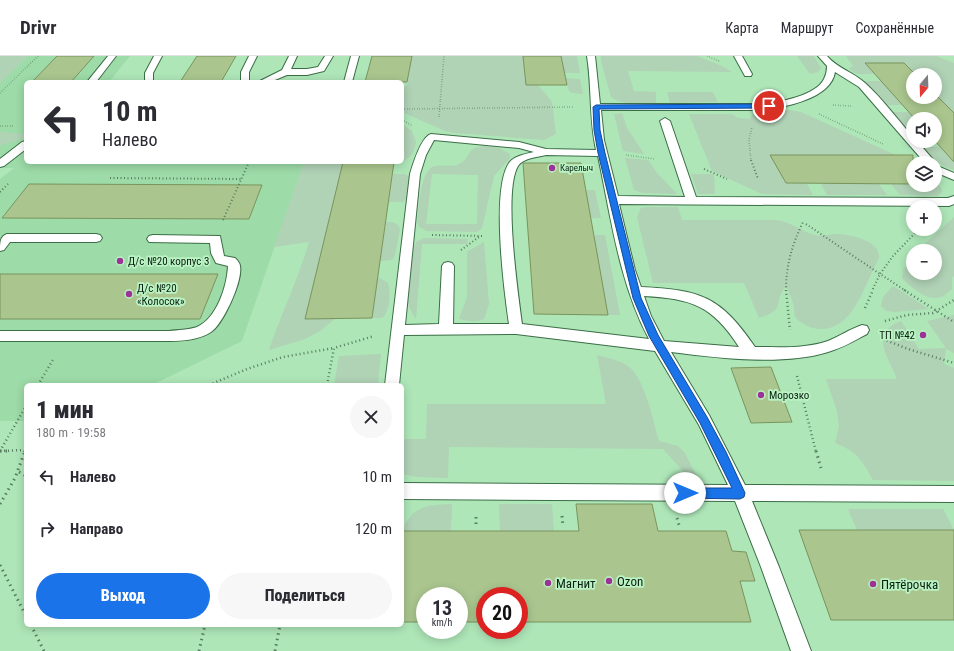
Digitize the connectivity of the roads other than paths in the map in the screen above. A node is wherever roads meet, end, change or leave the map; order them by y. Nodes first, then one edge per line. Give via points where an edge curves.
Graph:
1 (112, 56) edge
2 (158, 56) edge
3 (253, 56) edge
4 (293, 56) edge
5 (329, 56) edge
6 (355, 56) edge
7 (591, 56) edge
8 (738, 56) edge
9 (822, 56) edge
10 (831, 66) junction
11 (286, 72) junction
12 (748, 74) dead end
13 (93, 80) edge
14 (149, 80) edge
15 (244, 80) edge
16 (267, 80) edge
17 (349, 80) edge
18 (596, 107) junction
19 (665, 121) dead end
20 (24, 146) edge
21 (546, 152) junction
22 (601, 153) junction
23 (924, 156) edge
24 (0, 164) edge
25 (942, 171) edge
26 (954, 177) edge
27 (612, 200) junction
28 (692, 200) junction
29 (954, 200) edge
30 (96, 238) dead end
31 (153, 239) dead end
32 (0, 247) edge
33 (448, 266) dead end
34 (635, 291) junction
35 (446, 329) junction
36 (516, 329) junction
37 (398, 330) junction
38 (862, 330) road end
39 (0, 336) edge
40 (659, 345) junction
41 (751, 353) junction
42 (392, 383) edge
43 (404, 491) edge
44 (740, 493) junction
45 (954, 494) edge
46 (801, 651) edge

1 - 13 lane
2 - 14 lane via 149,73
3 - 15 lane via 244,73
4 - 11 lane
5 - 11 lane via 321,69
6 - 17 lane
7 - 18 lane via 595,76
8 - 12 lane
9 - 10 lane
10 - 18 lane via 831,74 824,86 779,104 760,107
10 - 23 lane via 857,80
11 - 16 lane
18 - 22 lane
19 - 28 lane
20 - 24 lane
21 - 22 lane
21 - 36 lane via 520,160 512,167 507,180 510,285
21 - 37 lane via 519,145 431,137 417,166
22 - 27 lane
25 - 26 lane
27 - 28 lane
27 - 34 lane
28 - 29 lane
30 - 32 lane via 7,238
31 - 39 lane via 216,239 216,253 220,260 231,261 234,265 233,279 218,317 204,330 175,336
33 - 35 lane
34 - 40 lane
34 - 41 lane via 682,295 709,304 731,324
35 - 36 lane
35 - 37 lane
36 - 40 lane
37 - 42 lane
38 - 41 lane via 823,348
40 - 41 lane
40 - 44 lane via 704,420
43 - 44 lane
44 - 45 lane
44 - 46 lane

